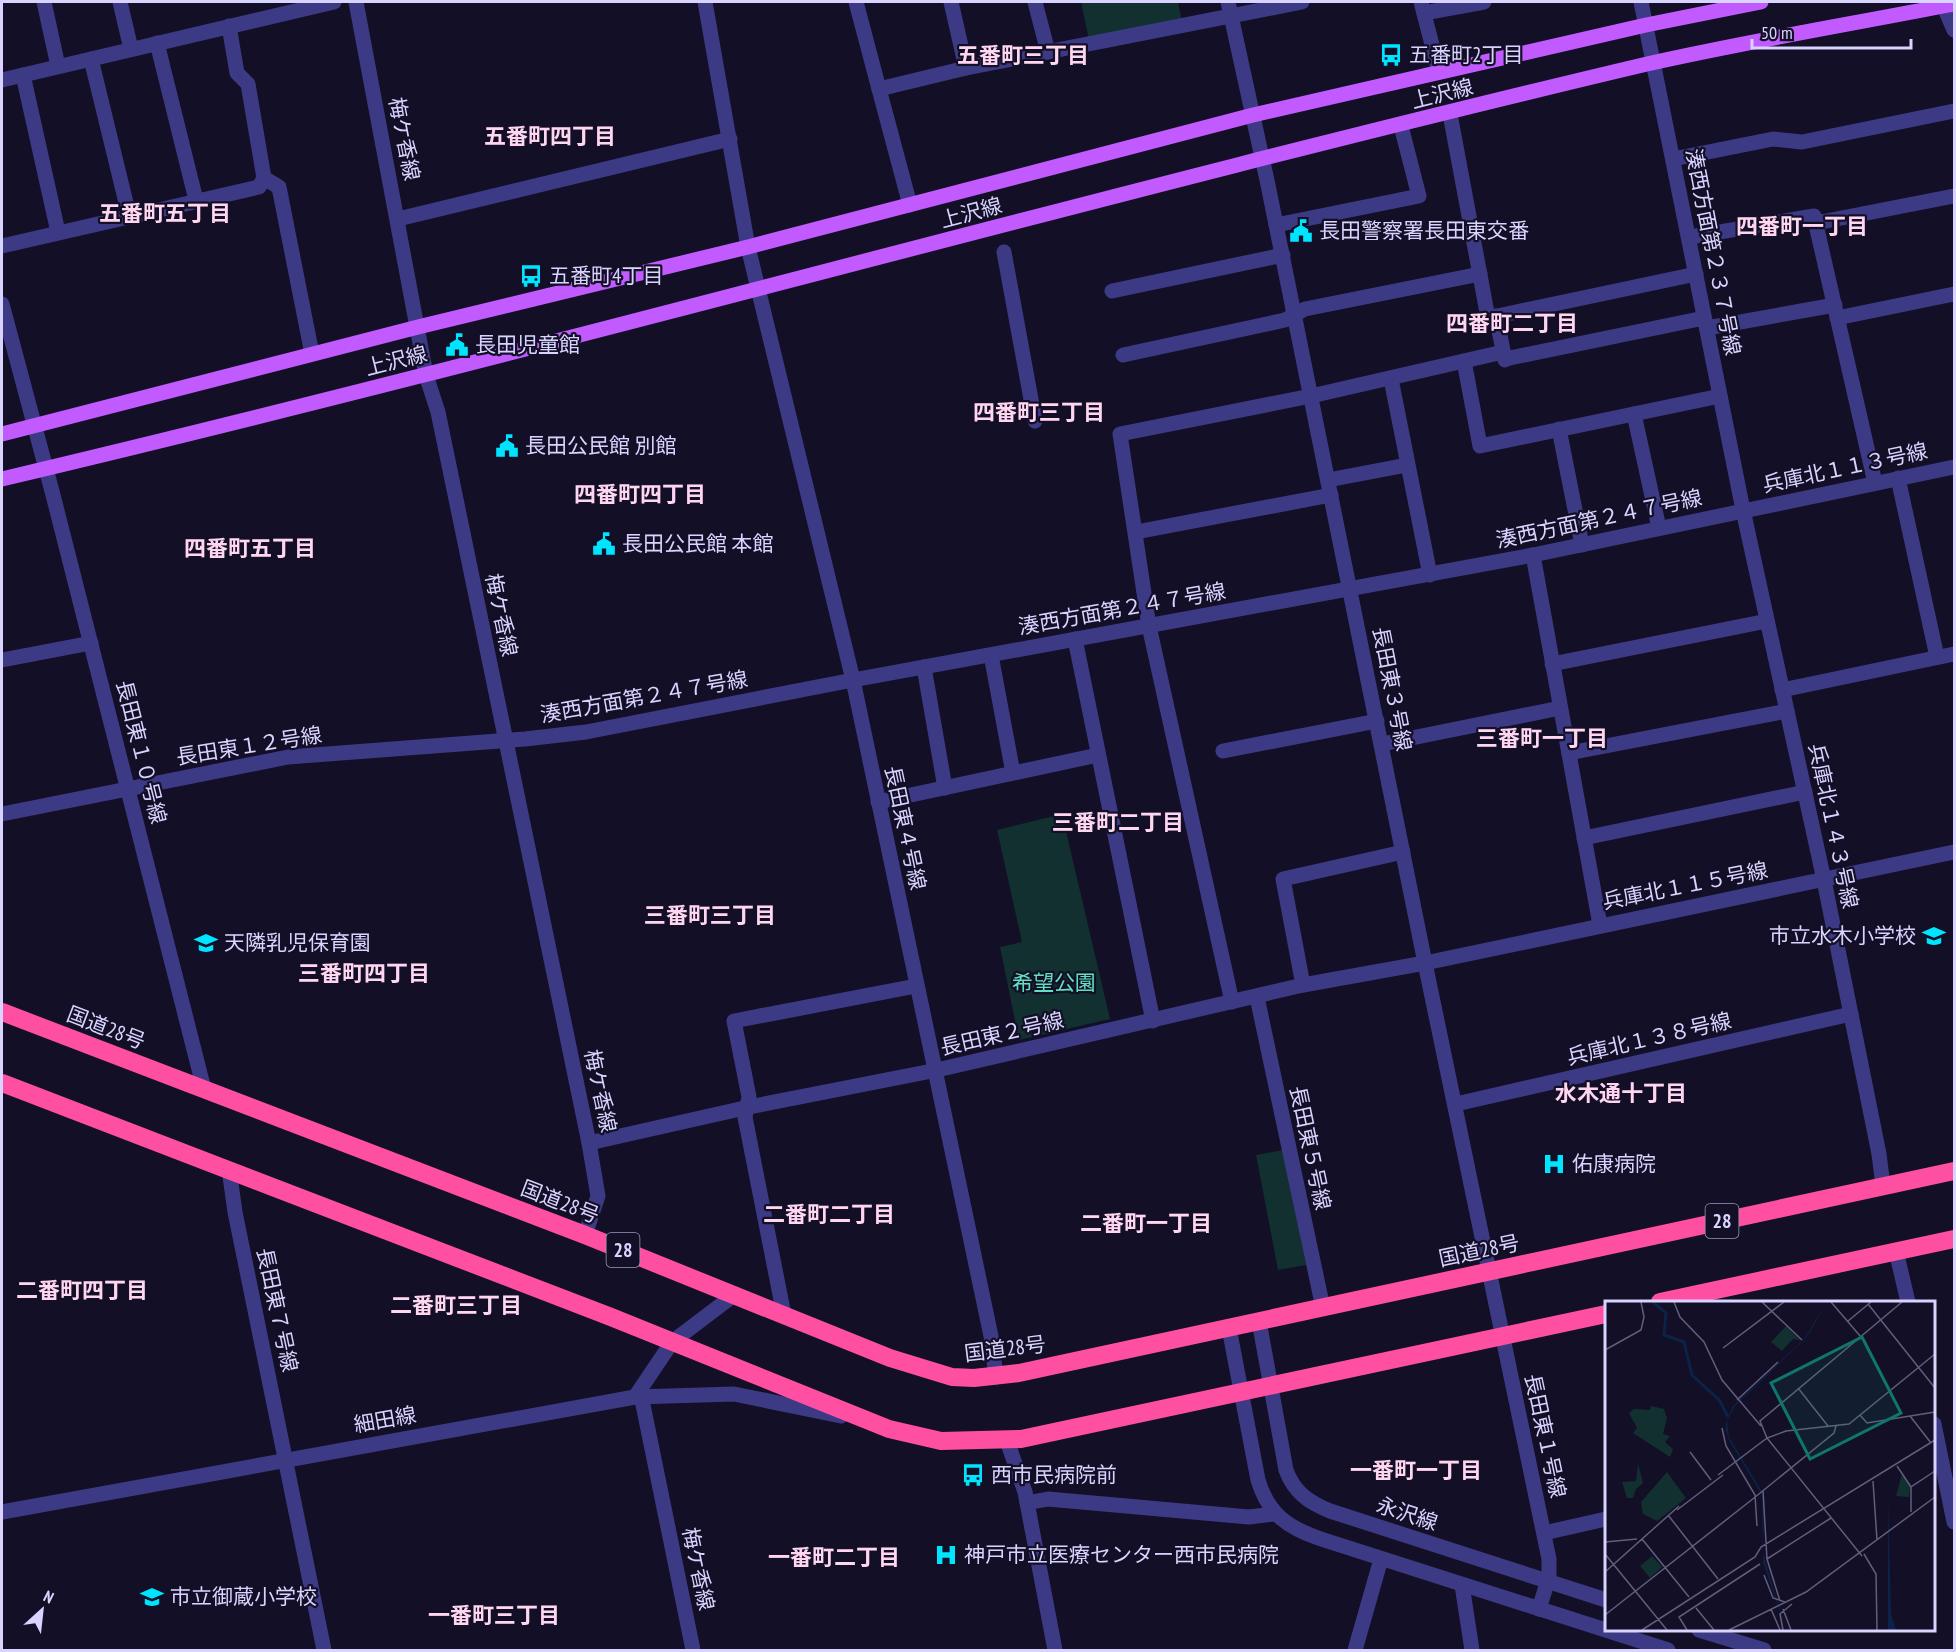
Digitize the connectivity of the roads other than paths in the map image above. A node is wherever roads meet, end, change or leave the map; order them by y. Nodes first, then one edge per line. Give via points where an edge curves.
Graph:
1 (44, 2) edge
2 (120, 2) edge
3 (334, 2) edge
4 (356, 2) edge
5 (705, 2) edge
6 (856, 2) edge
7 (951, 2) edge
8 (1035, 2) edge
9 (1302, 2) edge
10 (1484, 2) edge
11 (1641, 2) edge
12 (1761, 2) edge
13 (1734, 4) edge
14 (1947, 4) edge
15 (1423, 7) edge
16 (1229, 8) edge
17 (1646, 25) junction
18 (229, 26) junction
19 (1954, 30) edge
20 (157, 43) junction
21 (131, 49) junction
22 (1048, 52) junction
23 (91, 59) junction
24 (1653, 63) junction
25 (58, 66) junction
26 (966, 68) junction
27 (1438, 72) junction
28 (23, 75) junction
29 (2, 80) edge
30 (879, 89) junction
31 (1954, 111) edge
32 (1450, 114) junction
33 (1253, 115) junction
34 (1401, 126) junction
35 (730, 139) junction
36 (1263, 159) junction
37 (1673, 159) junction
38 (264, 178) junction
39 (1954, 196) edge
40 (196, 200) junction
41 (910, 205) junction
42 (129, 215) junction
43 (398, 219) junction
44 (1816, 223) junction
45 (1276, 225) junction
46 (58, 232) junction
47 (1690, 237) junction
48 (2, 246) edge
49 (748, 247) junction
50 (1004, 252) dead end
51 (1282, 255) junction
52 (1480, 274) junction
53 (1696, 274) junction
54 (758, 291) junction
55 (1112, 291) dead end
56 (1954, 294) edge
57 (2, 304) edge
58 (1836, 311) junction
59 (1294, 315) junction
60 (1496, 316) junction
61 (1706, 323) junction
62 (418, 327) junction
63 (312, 354) junction
64 (1123, 355) dead end
65 (1504, 359) junction
66 (1464, 361) junction
67 (426, 375) junction
68 (1391, 379) junction
69 (1311, 396) junction
70 (1720, 396) junction
71 (1634, 414) junction
72 (1035, 421) dead end
73 (35, 426) junction
74 (1559, 429) junction
75 (2, 434) edge
76 (1407, 465) junction
77 (1954, 467) edge
78 (46, 468) junction
79 (1898, 478) junction
80 (2, 479) edge
81 (1875, 483) junction
82 (1330, 488) junction
83 (1743, 510) junction
84 (1659, 528) junction
85 (1136, 532) junction
86 (1582, 545) junction
87 (1533, 555) junction
88 (1430, 575) junction
89 (1350, 589) junction
90 (1767, 621) junction
91 (1149, 626) junction
92 (1074, 639) junction
93 (91, 643) junction
94 (991, 654) junction
95 (1954, 654) edge
96 (1937, 657) junction
97 (2, 660) edge
98 (1552, 664) junction
99 (924, 667) junction
100 (853, 680) junction
101 (1782, 690) junction
102 (1560, 708) junction
103 (1787, 711) junction
104 (1377, 721) junction
105 (506, 740) junction
106 (1382, 744) junction
107 (1224, 751) dead end
108 (1569, 753) junction
109 (1098, 755) junction
110 (1013, 773) junction
111 (129, 788) junction
112 (945, 788) junction
113 (1805, 792) junction
114 (878, 802) junction
115 (2, 814) edge
116 (1584, 838) junction
117 (1403, 852) junction
118 (1954, 852) edge
119 (1824, 880) junction
120 (1600, 925) junction
121 (1425, 963) junction
122 (916, 986) junction
123 (1303, 986) junction
124 (1257, 997) junction
125 (1232, 1002) junction
126 (2, 1012) edge
127 (1851, 1014) junction
128 (1153, 1021) junction
129 (937, 1070) junction
130 (2, 1083) edge
131 (204, 1089) junction
132 (1456, 1104) junction
133 (749, 1107) junction
134 (589, 1143) junction
135 (229, 1169) junction
136 (1954, 1171) edge
137 (1883, 1186) junction
138 (585, 1235) junction
139 (1954, 1239) edge
140 (1896, 1251) junction
141 (1489, 1272) junction
142 (734, 1295) junction
143 (1665, 1301) edge
144 (1908, 1301) edge
145 (1323, 1308) junction
146 (1605, 1314) edge
147 (784, 1316) junction
148 (1259, 1321) junction
149 (1229, 1328) junction
150 (1503, 1337) junction
151 (672, 1341) junction
152 (996, 1377) junction
153 (1270, 1387) junction
154 (1241, 1393) junction
155 (638, 1395) junction
156 (865, 1420) junction
157 (1007, 1441) junction
158 (1936, 1447) edge
159 (286, 1459) junction
160 (1027, 1503) junction
161 (2, 1512) edge
162 (1274, 1514) junction
163 (1605, 1519) edge
164 (1954, 1522) edge
165 (1544, 1533) junction
166 (1381, 1558) junction
167 (1548, 1581) junction
168 (1462, 1585) junction
169 (1605, 1600) edge
170 (1539, 1609) junction
171 (1605, 1630) edge
172 (1608, 1631) edge
173 (1705, 1631) edge
174 (324, 1650) edge
175 (693, 1650) edge
176 (1055, 1650) edge
177 (1355, 1650) edge
178 (1472, 1650) edge
179 (1668, 1650) edge
180 (1764, 1650) edge

1 - 25 street
2 - 21 street
3 - 18 street
4 - 43 street, 梅ケ香線
5 - 35 street, 長田東４号線
6 - 30 street
7 - 26 street
8 - 22 street
9 - 16 street
10 - 15 street
11 - 17 street, 湊西方面第２３７号線
12 - 13 main road, 上沢線
13 - 17 main road, 上沢線
14 - 19 street
14 - 24 main road, 上沢線
15 - 27 street
16 - 22 street
16 - 33 street, 長田東３号線
17 - 24 street, 湊西方面第２３７号線
17 - 27 main road, 上沢線
18 - 20 street
18 - 38 street via 237,73 248,84
20 - 21 street
20 - 40 street
21 - 23 street
22 - 26 street
23 - 25 street
23 - 42 street
24 - 32 main road, 上沢線
24 - 37 street, 湊西方面第２３７号線
25 - 28 street
26 - 30 street
27 - 33 main road, 上沢線
28 - 29 street
28 - 46 street
30 - 41 street
31 - 37 street via 1802,142 1773,139
32 - 34 main road, 上沢線
32 - 52 street
33 - 36 street, 長田東３号線
33 - 41 main road, 上沢線
34 - 36 main road, 上沢線
34 - 45 street via 1419,196
35 - 43 street
35 - 49 street, 長田東４号線
36 - 45 street, 長田東３号線
36 - 54 main road, 上沢線
37 - 47 street, 湊西方面第２３７号線
38 - 40 street via 259,187
38 - 63 street via 279,187
39 - 44 street
40 - 42 street
41 - 49 main road, 上沢線
42 - 46 street
43 - 62 street, 梅ケ香線
44 - 47 street via 1814,216
44 - 58 street
45 - 51 street, 長田東３号線
46 - 48 street
47 - 53 street, 湊西方面第２３７号線
49 - 54 street, 長田東４号線
49 - 62 main road, 上沢線
50 - 72 street
51 - 55 street
51 - 59 street, 長田東３号線
52 - 59 street via 1305,309
52 - 60 street via 1488,318
53 - 60 street
53 - 61 street, 湊西方面第２３７号線
54 - 67 main road, 上沢線
54 - 100 street, 長田東４号線
56 - 58 street
57 - 73 street, 長田東１０号線
58 - 61 street
58 - 81 street
59 - 64 street
59 - 69 street, 長田東３号線
60 - 65 street
61 - 65 street
61 - 70 street, 湊西方面第２３７号線
62 - 63 main road, 上沢線
62 - 67 street, 梅ケ香線
63 - 73 main road, 上沢線
65 - 66 street
66 - 68 street
66 - 74 street via 1480,446
67 - 78 main road, 上沢線
67 - 105 street, 梅ケ香線 via 438,412
68 - 69 street
68 - 76 street
69 - 82 street, 長田東３号線
69 - 85 street via 1120,434
70 - 71 street
70 - 83 street, 湊西方面第２３７号線
71 - 74 street
71 - 84 street
73 - 75 main road, 上沢線
73 - 78 street, 長田東１０号線
74 - 86 street
76 - 82 street
76 - 88 street
77 - 79 street, 兵庫北１１３号線
78 - 80 main road, 上沢線
78 - 93 street, 長田東１０号線
79 - 81 street, 兵庫北１１３号線
79 - 96 street
81 - 83 street, 兵庫北１１３号線
82 - 85 street
82 - 89 street, 長田東３号線
83 - 84 street, 湊西方面第２４７号線
83 - 90 street, 兵庫北１４３号線
84 - 86 street, 湊西方面第２４７号線
85 - 91 street
86 - 87 street, 湊西方面第２４７号線
87 - 88 street, 湊西方面第２４７号線
87 - 98 street
88 - 89 street, 湊西方面第２４７号線
89 - 91 street, 湊西方面第２４７号線
89 - 104 street, 長田東３号線
90 - 98 street
90 - 101 street, 兵庫北１４３号線
91 - 92 street, 湊西方面第２４７号線
91 - 125 street
92 - 94 street, 湊西方面第２４７号線
92 - 109 street
93 - 97 street
93 - 111 street, 長田東１０号線
94 - 99 street, 湊西方面第２４７号線
94 - 110 street
95 - 96 street
96 - 101 street
98 - 102 street
99 - 100 street, 湊西方面第２４７号線
99 - 112 street
100 - 105 street, 湊西方面第２４７号線 via 586,732
100 - 114 street, 長田東４号線
101 - 103 street, 兵庫北１４３号線
102 - 106 street
102 - 108 street
103 - 108 street
103 - 113 street, 兵庫北１４３号線
104 - 106 street, 長田東３号線
104 - 107 street
105 - 111 street, 長田東１２号線 via 288,757
105 - 134 street, 梅ケ香線
106 - 117 street, 長田東３号線
108 - 116 street
109 - 110 street
109 - 128 street
110 - 112 street
111 - 115 street, 長田東１２号線
111 - 131 street, 長田東１０号線
112 - 114 street
113 - 116 street
113 - 119 street, 兵庫北１４３号線
114 - 122 street, 長田東４号線
116 - 120 street
117 - 121 street, 長田東３号線
117 - 123 street via 1283,879
118 - 119 street, 兵庫北１１５号線
119 - 120 street, 兵庫北１１５号線
119 - 127 street, 兵庫北１４３号線
120 - 121 street, 兵庫北１１５号線
121 - 123 street, 長田東２号線
121 - 132 street, 長田東３号線
122 - 129 street, 長田東４号線
122 - 133 street via 734,1022
123 - 124 street, 長田東２号線
124 - 125 street, 長田東２号線
124 - 145 street, 長田東５号線
125 - 128 street, 長田東２号線
126 - 131 highway, 国道28号 / 28
127 - 132 street, 兵庫北１３８号線
127 - 137 street, 兵庫北１４３号線
128 - 129 street, 長田東２号線
129 - 133 street, 長田東２号線
129 - 152 street, 長田東４号線
130 - 135 highway
131 - 138 highway, 国道28号 / 28
132 - 141 street, 長田東３号線
133 - 134 street, 長田東２号線
133 - 147 street via 745,1117
134 - 138 street, 梅ケ香線 via 598,1196
135 - 151 highway
135 - 159 street, 長田東７号線
136 - 137 highway, 国道28号 / 28
137 - 141 highway, 国道28号 / 28
138 - 142 highway, 国道28号 / 28
139 - 140 highway
140 - 143 highway
140 - 144 street
141 - 145 highway, 国道28号 / 28
141 - 150 street, 長田東１号線
142 - 147 highway, 国道28号 / 28
142 - 151 street
145 - 148 highway, 国道28号 / 28
146 - 150 highway
147 - 152 highway, 国道28号 / 28 via 930,1372 952,1377
148 - 149 highway, 国道28号 / 28
148 - 153 street, 永沢線
149 - 152 highway, 国道28号 / 28
149 - 154 street
150 - 153 highway
150 - 165 street, 長田東１号線
151 - 155 street
151 - 156 highway
153 - 154 highway
153 - 167 street, 永沢線 via 1286,1470 1293,1486 1306,1500 1330,1512
154 - 157 highway
154 - 162 street via 1258,1480
155 - 156 street, 細田線 via 734,1394
155 - 159 street, 細田線
155 - 175 street, 梅ケ香線
156 - 157 highway via 940,1441
157 - 160 street
158 - 164 street
159 - 161 street, 細田線
159 - 174 street, 長田東７号線
160 - 162 street via 1048,1498 1250,1517
160 - 176 street
162 - 166 street via 1295,1530
163 - 165 street
165 - 167 street, 長田東１号線 via 1550,1563
166 - 168 street
166 - 177 street
167 - 169 street, 永沢線
167 - 170 street, 長田東１号線
168 - 170 street
168 - 178 street
170 - 171 street
172 - 179 street
173 - 180 street

